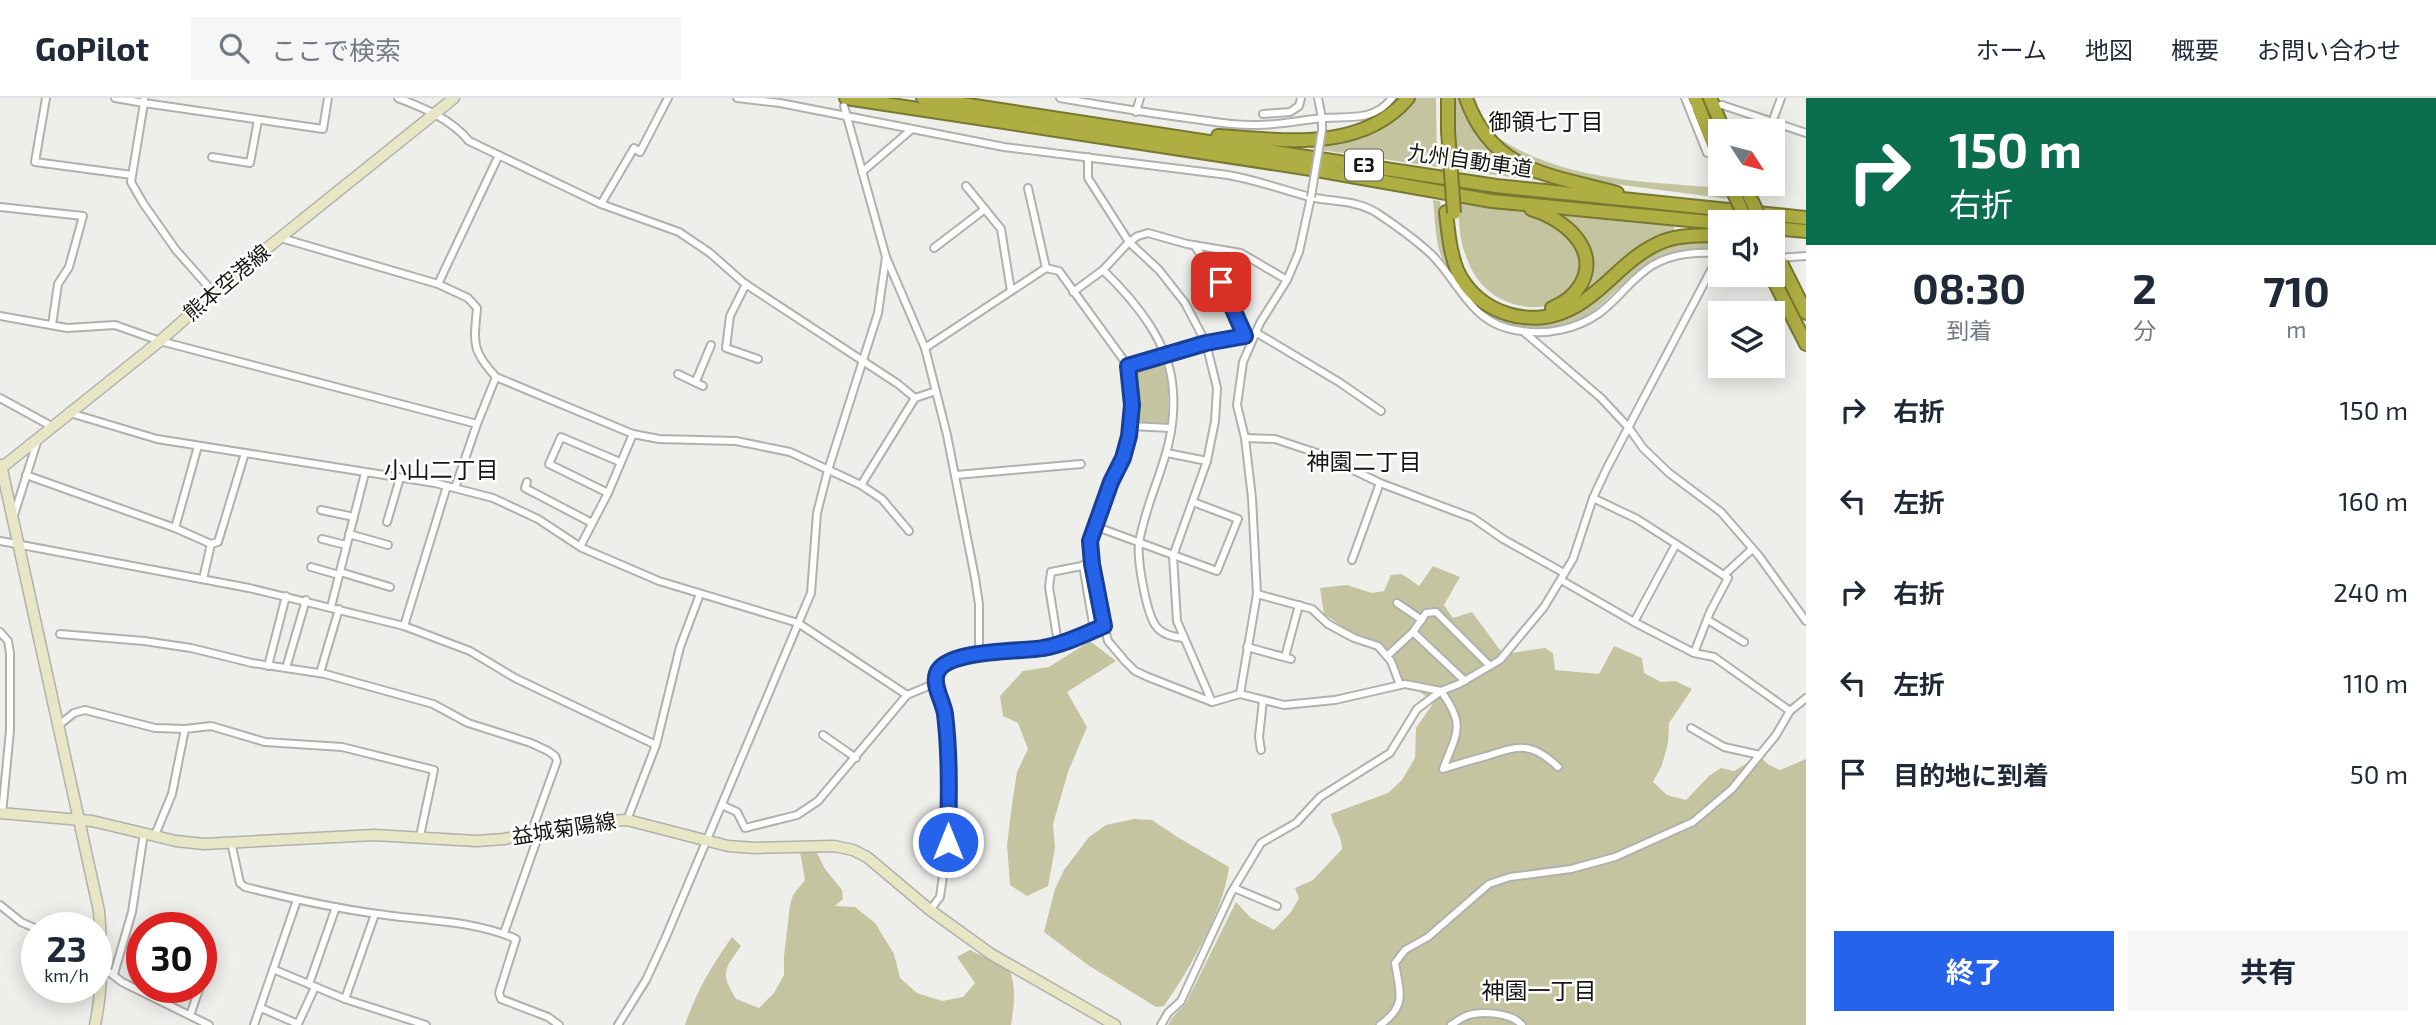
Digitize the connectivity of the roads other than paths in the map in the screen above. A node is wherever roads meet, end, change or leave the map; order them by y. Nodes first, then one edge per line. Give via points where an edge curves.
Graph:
1 (46, 98) edge
2 (115, 98) edge
3 (328, 98) edge
4 (398, 98) edge
5 (454, 98) edge
6 (668, 98) edge
7 (737, 98) edge
8 (923, 98) edge
9 (1065, 98) edge
10 (1140, 98) edge
11 (1301, 98) edge
12 (1318, 98) edge
13 (1392, 98) edge
14 (1408, 98) edge
15 (1441, 98) edge
16 (1448, 98) edge
17 (1466, 98) edge
18 (1685, 98) edge
19 (1781, 98) edge
20 (144, 100) edge
21 (845, 102) edge
22 (1712, 102) edge
23 (1694, 104) edge
24 (1136, 112) junction
25 (435, 114) junction
26 (1263, 114) dead end
27 (847, 117) junction
28 (1322, 118) junction
29 (1719, 119) edge
30 (1764, 119) edge
31 (1773, 119) edge
32 (258, 120) junction
33 (1099, 126) junction
34 (1785, 126) edge
35 (912, 130) junction
36 (1444, 131) junction
37 (1806, 133) edge
38 (1708, 135) edge
39 (1707, 153) dead end
40 (499, 155) junction
41 (212, 157) dead end
42 (1088, 157) junction
43 (862, 172) junction
44 (132, 175) junction
45 (966, 186) dead end
46 (1028, 188) dead end
47 (1311, 197) junction
48 (1492, 201) junction
49 (1651, 202) junction
50 (601, 204) junction
51 (0, 207) edge
52 (985, 209) junction
53 (1450, 212) junction
54 (1806, 218) edge
55 (1708, 222) edge
56 (1785, 229) edge
57 (1806, 231) edge
58 (1708, 235) edge
59 (1785, 237) edge
60 (281, 238) junction
61 (1806, 238) edge
62 (1129, 242) junction
63 (1194, 245) junction
64 (934, 248) dead end
65 (1708, 253) edge
66 (1785, 253) edge
67 (1806, 256) edge
68 (887, 257) junction
69 (1046, 268) junction
70 (1103, 270) junction
71 (1785, 273) edge
72 (1708, 276) edge
73 (1287, 280) junction
74 (438, 284) junction
75 (746, 284) junction
76 (1777, 287) edge
77 (1011, 291) junction
78 (1073, 292) junction
79 (214, 293) junction
80 (1806, 313) edge
81 (0, 316) edge
82 (52, 326) junction
83 (1524, 332) junction
84 (1257, 333) junction
85 (1245, 336) junction
86 (160, 341) junction
87 (1206, 343) junction
88 (1806, 344) edge
89 (711, 345) dead end
90 (925, 348) junction
91 (1164, 355) junction
92 (758, 359) dead end
93 (863, 361) junction
94 (1128, 366) junction
95 (678, 374) dead end
96 (496, 377) junction
97 (695, 381) junction
98 (703, 386) dead end
99 (936, 391) junction
100 (0, 398) edge
101 (915, 398) junction
102 (1381, 411) dead end
103 (70, 412) junction
104 (477, 424) junction
105 (1130, 426) junction
106 (53, 427) junction
107 (1171, 428) junction
108 (1629, 428) junction
109 (633, 434) junction
110 (1245, 438) junction
111 (37, 440) junction
112 (198, 446) junction
113 (245, 453) junction
114 (1167, 453) junction
115 (1208, 461) junction
116 (620, 462) junction
117 (1081, 464) dead end
118 (1, 466) edge
119 (828, 470) junction
120 (365, 473) junction
121 (26, 475) junction
122 (956, 475) junction
123 (400, 478) junction
124 (1380, 483) junction
125 (862, 485) junction
126 (447, 486) junction
127 (455, 488) junction
128 (524, 488) dead end
129 (608, 493) junction
130 (1593, 498) junction
131 (1193, 502) junction
132 (321, 510) dead end
133 (354, 517) junction
134 (12, 520) junction
135 (387, 522) dead end
136 (592, 523) junction
137 (1097, 527) junction
138 (175, 528) junction
139 (909, 531) dead end
140 (349, 534) junction
141 (322, 539) dead end
142 (0, 541) edge
143 (18, 544) junction
144 (211, 544) junction
145 (1139, 544) junction
146 (1676, 544) junction
147 (346, 545) junction
148 (388, 545) dead end
149 (581, 545) junction
150 (1752, 549) junction
151 (1173, 556) junction
152 (1352, 559) dead end
153 (1092, 564) junction
154 (1083, 565) junction
155 (311, 567) dead end
156 (339, 573) junction
157 (1724, 575) junction
158 (1563, 577) junction
159 (203, 579) junction
160 (390, 587) dead end
161 (700, 594) junction
162 (1257, 594) junction
163 (286, 596) junction
164 (306, 600) junction
165 (1398, 603) dead end
166 (1299, 605) junction
167 (331, 607) junction
168 (339, 609) junction
169 (1422, 620) junction
170 (1708, 620) junction
171 (1806, 621) edge
172 (1634, 622) junction
173 (798, 623) junction
174 (404, 626) junction
175 (1104, 626) junction
176 (1094, 630) junction
177 (0, 632) edge
178 (1413, 632) junction
179 (60, 634) dead end
180 (1184, 638) junction
181 (1744, 642) dead end
182 (1058, 643) junction
183 (1247, 647) junction
184 (1694, 653) junction
185 (979, 654) junction
186 (1387, 656) junction
187 (268, 666) junction
188 (1490, 666) junction
189 (286, 668) junction
190 (320, 673) junction
191 (1465, 681) junction
192 (936, 683) junction
193 (1400, 685) junction
194 (1441, 691) junction
195 (1240, 694) junction
196 (907, 695) junction
197 (1806, 698) edge
198 (1263, 700) junction
199 (1212, 702) junction
200 (1790, 711) junction
201 (59, 725) junction
202 (0, 728) edge
203 (1691, 728) dead end
204 (185, 729) junction
205 (10, 730) junction
206 (823, 735) dead end
207 (656, 745) junction
208 (1261, 750) dead end
209 (1760, 755) junction
210 (856, 758) junction
211 (1558, 767) dead end
212 (722, 805) junction
213 (1, 813) edge
214 (78, 820) junction
215 (627, 820) junction
216 (536, 832) junction
217 (150, 834) junction
218 (420, 836) junction
219 (707, 840) junction
220 (231, 842) junction
221 (1234, 888) junction
222 (297, 900) junction
223 (0, 905) edge
224 (1277, 906) dead end
225 (336, 907) junction
226 (930, 910) junction
227 (99, 912) edge
228 (375, 914) junction
229 (21, 922) edge
230 (504, 933) junction
231 (275, 970) junction
232 (114, 974) joint
233 (126, 984) edge
234 (312, 985) junction
235 (345, 999) junction
236 (100, 1003) edge
237 (165, 1003) edge
238 (195, 1003) edge
239 (261, 1008) junction
240 (190, 1016) junction
241 (548, 1017) junction
242 (95, 1025) edge
243 (209, 1025) edge
244 (254, 1025) edge
245 (426, 1025) edge
246 (544, 1025) edge
247 (559, 1025) edge
248 (618, 1025) edge
249 (1115, 1025) edge
250 (1161, 1025) edge
251 (1380, 1025) edge
252 (1451, 1025) edge
253 (1522, 1025) edge

1 - 44 street via 35,162
2 - 20 street
3 - 32 street via 323,129
4 - 25 street
5 - 25 main road, 熊本空港線
6 - 50 street via 640,152 634,148
7 - 27 street
8 - 33 highway, 九州自動車道 / E3
9 - 24 street
10 - 24 street
11 - 26 street via 1290,112
12 - 28 street
13 - 28 street via 1372,114
14 - 33 highway via 1371,127 1329,138 1284,140
15 - 36 highway
16 - 36 highway
17 - 49 highway via 1491,141 1523,166
18 - 23 street
19 - 31 street
20 - 32 street
20 - 44 street
21 - 27 street
21 - 48 highway, 九州自動車道 / E3 via 1375,179
22 - 29 highway
22 - 30 street
23 - 38 highway
23 - 39 street
24 - 28 street via 1224,124 1294,124
25 - 40 street via 469,141
25 - 60 main road, 熊本空港線
27 - 35 street
27 - 43 street
28 - 47 street, bridge
32 - 41 street via 250,163
33 - 49 highway, 九州自動車道 / E3 via 1496,186
34 - 37 street
35 - 42 street
35 - 43 street
36 - 53 highway
40 - 50 street
40 - 74 street
42 - 47 street via 1256,180
42 - 62 street via 1088,178
43 - 68 street
44 - 79 street via 143,204
45 - 52 street
46 - 69 street
47 - 73 street via 1299,252
47 - 83 street via 1361,205 1377,213 1430,253 1485,318
48 - 53 highway via 1542,212 1579,239 1586,270 1565,302 1527,311 1506,307 1479,289 1458,250
48 - 55 highway, 九州自動車道 / E3
49 - 54 highway, 九州自動車道 / E3
50 - 75 street via 679,232
51 - 82 street via 83,216 69,267 58,284
52 - 64 street
52 - 77 street via 1001,229
53 - 58 highway via 1455,263 1469,288 1498,311 1534,319 1578,305 1631,259 1660,242
56 - 57 highway
59 - 61 highway
60 - 74 street
60 - 79 main road, 熊本空港線
62 - 63 street via 1148,233
62 - 70 street
62 - 87 street via 1185,303
63 - 73 street via 1241,253
63 - 85 street via 1221,282
65 - 83 street via 1677,255 1654,264 1599,314 1559,331
66 - 67 street
68 - 90 street
68 - 93 street via 880,303
69 - 77 street
69 - 78 street via 1059,271
70 - 78 street
70 - 91 street via 1145,317
71 - 80 highway
72 - 108 street
73 - 84 street
74 - 96 street via 468,298 477,308 474,343
75 - 92 street via 730,316 726,348
75 - 93 street
76 - 88 highway
77 - 90 street
78 - 94 street
79 - 86 main road, 熊本空港線
81 - 82 street
82 - 86 street via 115,324
83 - 108 street
84 - 85 street
84 - 102 street
84 - 110 street via 1243,362 1237,405
85 - 87 street
86 - 103 main road, 熊本空港線
86 - 104 street
87 - 91 street
87 - 115 street via 1217,388
89 - 97 street
90 - 99 street
91 - 94 street
91 - 107 street via 1173,392
93 - 101 street
93 - 119 street
94 - 105 street
95 - 97 street
96 - 104 street
96 - 109 street
97 - 98 street
99 - 101 street
99 - 122 street
100 - 106 street
101 - 125 street
103 - 106 main road, 熊本空港線
103 - 112 street via 157,439
104 - 127 street
105 - 107 street
105 - 137 street
106 - 111 main road, 熊本空港線
107 - 114 street
108 - 130 street
108 - 150 street via 1669,473 1721,512
109 - 116 street
109 - 119 street via 736,441 790,452
110 - 124 street via 1275,439 1320,454
110 - 162 street
111 - 118 main road, 熊本空港線
111 - 121 street
112 - 113 street
112 - 138 street
113 - 120 street
113 - 144 street via 218,542
114 - 115 street
114 - 145 street
115 - 131 street
116 - 129 street
116 - 129 street via 561,437 549,464
117 - 122 street
118 - 134 main road
119 - 125 street
119 - 173 street via 817,513 811,593
120 - 123 street
120 - 133 street
121 - 134 street
121 - 138 street
122 - 185 street via 979,604
123 - 126 street
123 - 135 street
124 - 152 street
124 - 158 street via 1473,519
125 - 139 street via 882,499
126 - 127 street
126 - 174 street
127 - 149 street via 493,498
128 - 136 street
129 - 136 street
130 - 146 street
130 - 158 street
131 - 151 street
131 - 151 street via 1238,519 1217,571
132 - 133 street
133 - 140 street
134 - 143 main road
136 - 149 street
137 - 145 street
137 - 153 street via 1090,541
138 - 144 street
140 - 147 street
140 - 148 street
141 - 147 street
142 - 143 street
143 - 159 street
143 - 201 main road
144 - 159 street
145 - 151 street
145 - 180 street via 1155,625 1161,632
146 - 157 street
146 - 172 street
147 - 156 street
149 - 161 street
150 - 157 street
150 - 171 street
151 - 180 street via 1177,621
153 - 154 street
153 - 175 street
154 - 176 street
154 - 182 street via 1051,572
155 - 156 street
156 - 160 street
156 - 167 street
157 - 170 street via 1728,578
158 - 172 street
158 - 188 street via 1544,607
159 - 163 street
161 - 173 street
161 - 207 street via 680,648
162 - 166 street
162 - 183 street
163 - 164 street
163 - 187 street
164 - 167 street
164 - 189 street
165 - 169 street
166 - 183 street via 1288,658
166 - 186 street via 1354,638 1378,646
167 - 168 street
168 - 174 street
168 - 190 street
169 - 178 street
169 - 188 street via 1426,613 1436,612
170 - 181 street
170 - 184 street
172 - 184 street
173 - 196 street
173 - 212 street
174 - 207 street via 470,651 515,678
175 - 176 street
175 - 199 street via 1108,641 1135,671
176 - 182 street
177 - 205 street via 10,648
178 - 186 street
178 - 191 street
179 - 187 street via 206,650
180 - 199 street
182 - 185 street
183 - 195 street
184 - 200 street via 1714,657
185 - 192 street via 948,661 937,671
186 - 193 street
187 - 189 street
188 - 191 street
189 - 190 street
190 - 216 street via 433,704 468,723 531,743 555,756
191 - 194 street
192 - 196 street
192 - 226 street via 944,702 948,743 948,842 940,897
193 - 194 street
193 - 198 street via 1335,700 1284,705
194 - 211 street via 1455,710 1457,726 1443,769 1519,746 1540,752
194 - 221 street via 1417,709 1390,754 1320,797 1296,823 1261,843
195 - 198 street
195 - 199 street
196 - 210 street
197 - 200 street
198 - 208 street
200 - 209 street
201 - 204 street via 85,710 155,728
201 - 214 main road
202 - 205 street
203 - 209 street via 1724,747
204 - 217 street via 172,794
204 - 218 street via 211,726 265,742 342,747 434,770
205 - 213 street
206 - 210 street
207 - 215 street
209 - 251 street via 1715,805 1662,837 1571,869 1489,884 1405,950 1395,963 1401,1002 1393,1016
210 - 212 street via 818,801 797,815 745,828 737,812
212 - 219 street
213 - 214 main road, 益城菊陽線
214 - 217 main road, 益城菊陽線
214 - 227 main road
215 - 216 main road, 益城菊陽線
215 - 219 main road, 益城菊陽線
216 - 218 main road, 益城菊陽線 via 477,841
216 - 230 street
217 - 220 main road, 益城菊陽線 via 204,844
217 - 232 street
218 - 220 main road, 益城菊陽線
219 - 226 main road, 益城菊陽線 via 741,847 835,846 852,850 867,857
219 - 248 street via 656,959
220 - 222 street via 244,887
221 - 224 street
221 - 250 street via 1181,1001
222 - 225 street
222 - 231 street
223 - 229 street
225 - 228 street
225 - 234 street
226 - 249 main road, 益城菊陽線 via 991,954
228 - 230 street
228 - 235 street
230 - 241 street via 516,939 501,999
231 - 234 street
231 - 239 street
232 - 233 street
234 - 235 street
234 - 239 street via 298,1024
235 - 245 street
236 - 242 main road
237 - 240 street
238 - 240 street
239 - 244 street
240 - 243 street
241 - 246 street
241 - 247 street
252 - 253 street via 1469,1015 1488,1014 1512,1018

